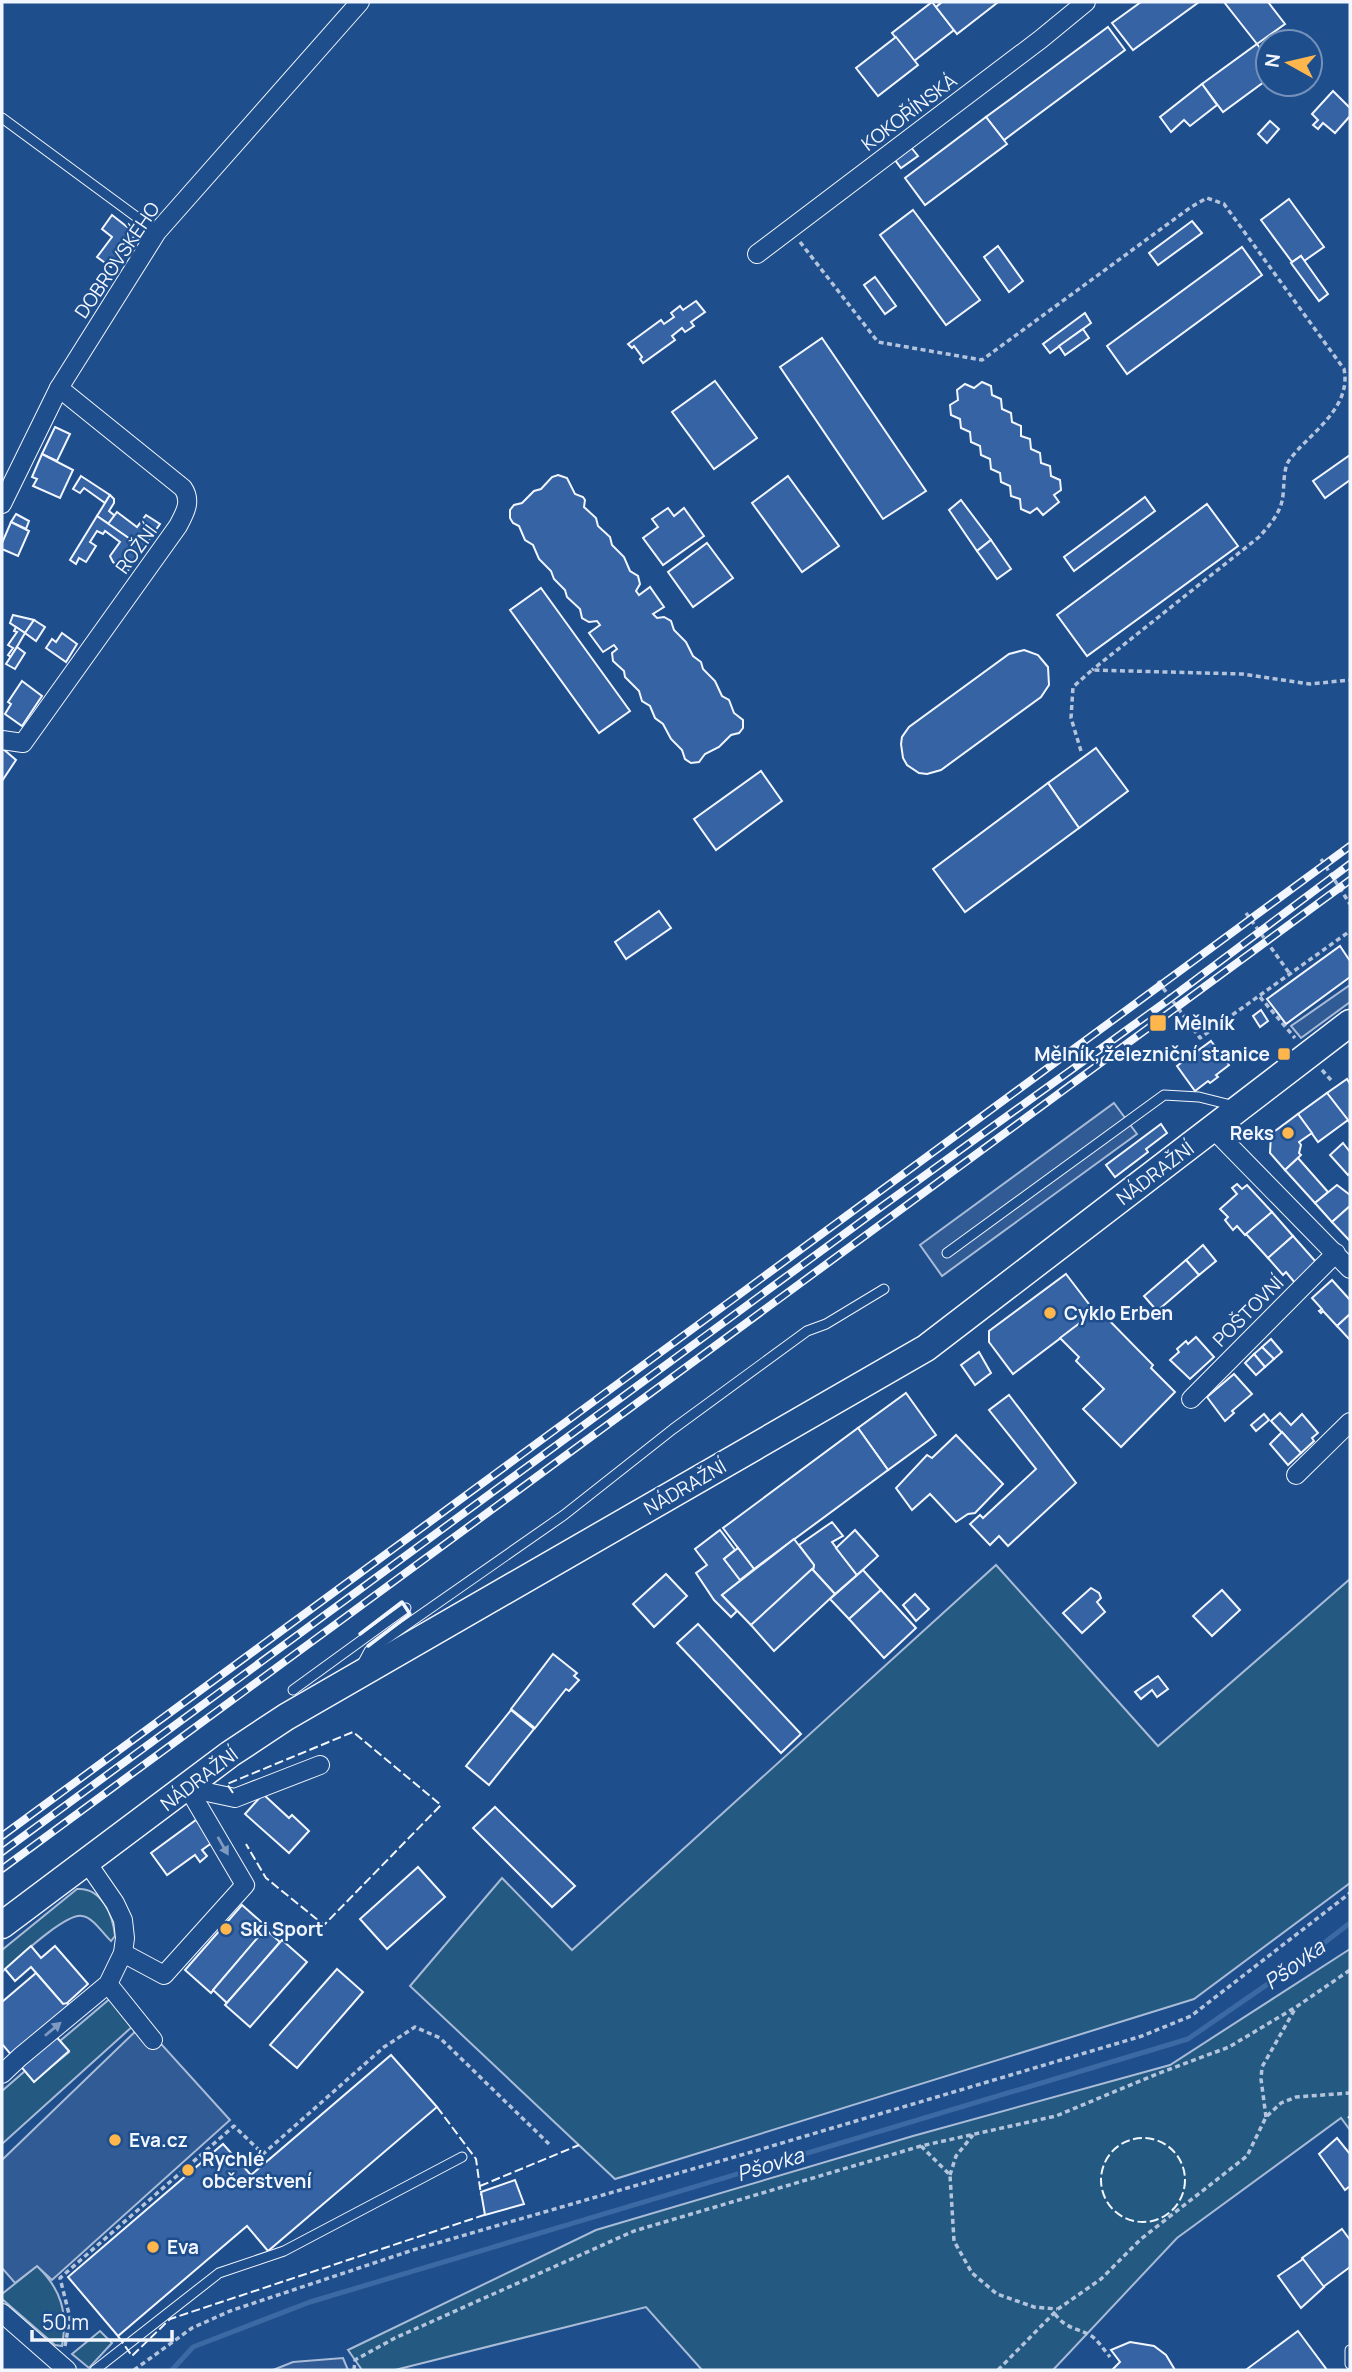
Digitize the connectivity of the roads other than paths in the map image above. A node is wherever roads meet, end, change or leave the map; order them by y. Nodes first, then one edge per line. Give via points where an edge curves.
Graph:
1 (360, 2) edge
2 (1086, 2) edge
3 (2, 118) edge
4 (157, 232) junction
5 (757, 254) dead end
6 (59, 388) junction
7 (2, 504) edge
8 (2, 740) edge
9 (1350, 1023) edge
10 (1241, 1108) junction
11 (1213, 1129) junction
12 (947, 1253) dead end
13 (1336, 1253) junction
14 (1350, 1269) edge
15 (884, 1289) dead end
16 (1191, 1399) dead end
17 (1350, 1422) edge
18 (1296, 1475) dead end
19 (406, 1608) dead end
20 (341, 1655) junction
21 (356, 1677) junction
22 (293, 1690) dead end
23 (320, 1765) dead end
24 (188, 1788) junction
25 (86, 1861) junction
26 (2, 1925) edge
27 (123, 1953) junction
28 (108, 1984) junction
29 (153, 2040) dead end
30 (2, 2052) edge
31 (20, 2057) junction
32 (2, 2074) edge
33 (462, 2157) dead end
34 (2, 2313) edge
35 (1350, 2350) edge
36 (65, 2362) edge
37 (1350, 2364) edge
38 (95, 2370) edge

1 - 4 street, DOBROVSKÉHO
2 - 5 street, KOKOŘÍNSKÁ
3 - 4 lane
4 - 6 street, DOBROVSKÉHO
6 - 7 street, DOBROVSKÉHO
6 - 8 street, ROŽNÍ via 183,488 188,503 178,526 23,743
9 - 10 main road, NÁDRAŽNÍ
10 - 11 main road, NÁDRAŽNÍ
10 - 12 lane via 1199,1097 1164,1095
11 - 13 street
11 - 21 main road, NÁDRAŽNÍ via 926,1348
13 - 14 street
13 - 16 street, POŠTOVNÍ
15 - 21 lane via 826,1325 807,1331 564,1515 369,1651
17 - 18 street
19 - 20 lane
20 - 21 lane
20 - 22 lane
21 - 24 main road, NÁDRAŽNÍ via 253,1739
23 - 24 street via 235,1798
24 - 25 main road, NÁDRAŽNÍ
24 -> 27 street via 245,1885 163,1975
25 - 26 main road, NÁDRAŽNÍ
25 - 27 street via 123,1920
27 - 28 street
28 - 29 street
31 -> 28 street
30 - 31 street
31 - 32 street
33 - 38 lane via 284,2251 219,2273
34 - 36 street
35 - 37 lane

